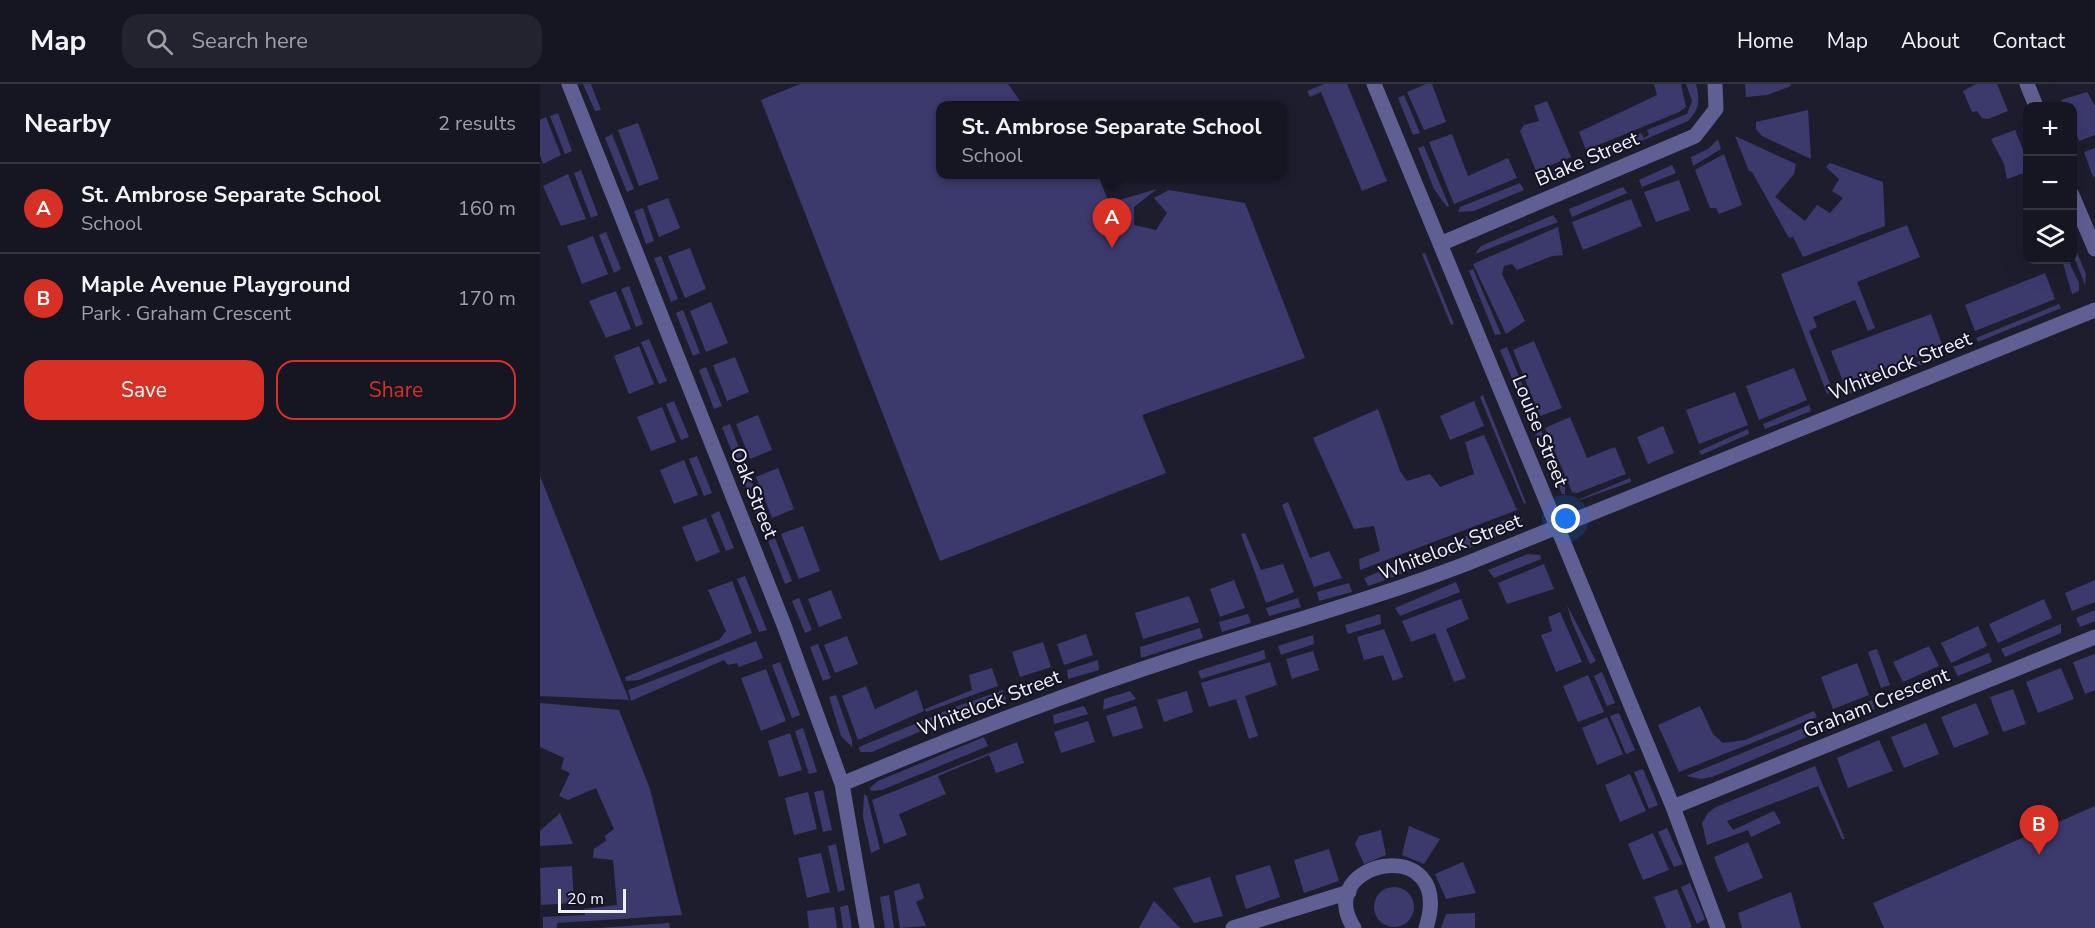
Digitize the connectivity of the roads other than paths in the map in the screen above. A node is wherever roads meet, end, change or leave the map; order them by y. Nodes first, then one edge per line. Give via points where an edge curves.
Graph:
1 (569, 84) edge
2 (1374, 84) edge
3 (1715, 84) edge
4 (2027, 84) edge
5 (2034, 102) edge
6 (2077, 205) edge
7 (1440, 244) junction
8 (2095, 249) edge
9 (2095, 309) edge
10 (1557, 528) junction
11 (2095, 637) edge
12 (842, 784) junction
13 (1673, 807) junction
14 (1349, 892) junction
15 (867, 928) edge
16 (1233, 928) edge
17 (1354, 928) edge
18 (1426, 928) edge
19 (1718, 928) edge

1 - 12 street, Oak Street via 784,626
2 - 7 street, Louise Street
3 - 7 street, Blake Street via 1716,109 1695,136
4 - 5 street
6 - 8 street
7 - 10 street, Louise Street
9 - 10 street, Whitelock Street
10 - 12 street, Whitelock Street via 1381,596 1182,656 1020,711
10 - 13 street, Louise Street
11 - 13 street, Graham Crescent
12 - 15 street, Oak Street
13 - 19 street, Louise Street
14 - 16 street
14 - 17 street via 1346,907
14 - 18 street via 1360,875 1372,867 1405,867 1427,886 1431,913

